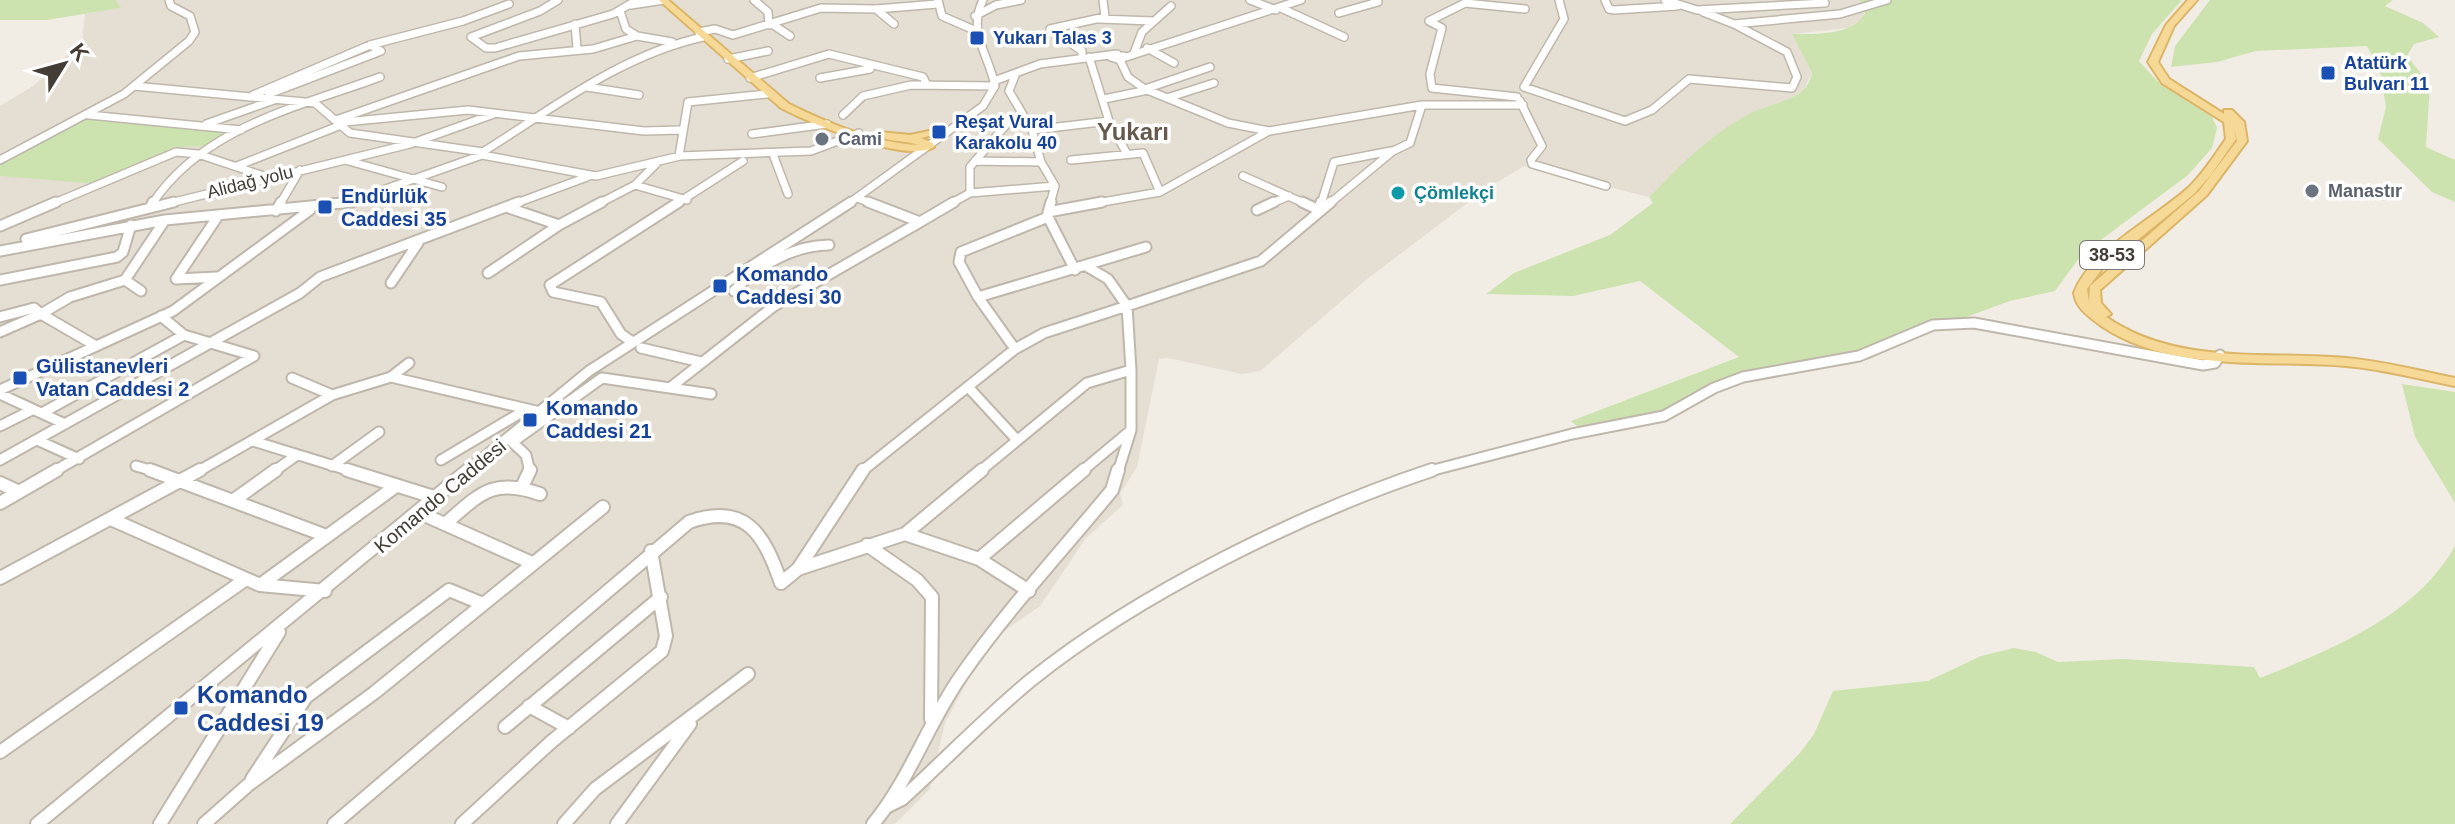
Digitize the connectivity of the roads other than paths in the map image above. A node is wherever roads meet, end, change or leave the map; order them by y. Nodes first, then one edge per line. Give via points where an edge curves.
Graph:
1 (169, 0) edge
2 (558, 0) edge
3 (664, 0) edge
4 (754, 0) edge
5 (983, 0) edge
6 (1021, 0) edge
7 (1103, 0) edge
8 (1250, 0) edge
9 (1374, 0) edge
10 (1559, 0) edge
11 (1605, 0) edge
12 (1665, 0) edge
13 (1887, 0) edge
14 (2193, 0) edge
15 (2203, 0) edge
16 (1296, 1) edge
17 (634, 2) edge
18 (938, 2) edge
19 (1685, 3) edge
20 (1825, 3) dead end
21 (509, 4) dead end
22 (822, 4) edge
23 (1171, 6) dead end
24 (1750, 7) junction
25 (876, 9) junction
26 (1278, 9) junction
27 (1525, 9) dead end
28 (1697, 10) junction
29 (620, 11) junction
30 (1339, 13) dead end
31 (975, 16) junction
32 (1765, 18) junction
33 (1096, 19) junction
34 (1153, 21) junction
35 (575, 24) junction
36 (770, 24) junction
37 (894, 24) dead end
38 (1734, 24) junction
39 (974, 30) junction
40 (701, 34) junction
41 (637, 36) junction
42 (790, 36) dead end
43 (1344, 37) dead end
44 (1090, 39) dead end
45 (676, 42) junction
46 (370, 45) junction
47 (1147, 48) junction
48 (577, 49) junction
49 (768, 51) dead end
50 (1134, 53) junction
51 (1084, 55) junction
52 (1119, 58) junction
53 (728, 59) junction
54 (807, 61) junction
55 (1174, 63) dead end
56 (879, 67) junction
57 (1210, 67) dead end
58 (1016, 73) junction
59 (380, 77) dead end
60 (750, 78) junction
61 (1214, 83) dead end
62 (994, 84) junction
63 (927, 85) junction
64 (134, 86) junction
65 (587, 87) junction
66 (1524, 87) junction
67 (1146, 90) junction
68 (767, 94) junction
69 (251, 95) junction
70 (639, 95) dead end
71 (990, 96) junction
72 (263, 97) junction
73 (1167, 98) junction
74 (277, 99) junction
75 (397, 99) junction
76 (1104, 99) junction
77 (1520, 101) junction
78 (315, 103) junction
79 (1422, 105) junction
80 (405, 113) junction
81 (494, 114) junction
82 (87, 115) junction
83 (843, 115) dead end
84 (1021, 116) junction
85 (538, 119) junction
86 (1109, 121) junction
87 (338, 123) junction
88 (827, 124) junction
89 (201, 126) junction
90 (242, 130) junction
91 (680, 130) junction
92 (1032, 130) junction
93 (1269, 131) junction
94 (939, 132) junction
95 (859, 133) junction
96 (752, 134) dead end
97 (907, 137) junction
98 (410, 144) junction
99 (918, 149) junction
100 (1393, 151) junction
101 (483, 153) junction
102 (198, 154) junction
103 (1127, 154) junction
104 (679, 156) junction
105 (774, 157) junction
106 (0, 160) edge
107 (343, 160) junction
108 (1071, 160) dead end
109 (659, 161) junction
110 (743, 161) dead end
111 (975, 161) junction
112 (1041, 162) junction
113 (237, 166) junction
114 (300, 170) junction
115 (590, 176) junction
116 (1243, 176) dead end
117 (268, 177) junction
118 (421, 178) junction
119 (635, 185) junction
120 (1055, 186) junction
121 (1606, 186) dead end
122 (442, 187) dead end
123 (1160, 192) junction
124 (970, 193) junction
125 (788, 194) dead end
126 (859, 196) junction
127 (1289, 196) junction
128 (687, 200) junction
129 (151, 206) junction
130 (509, 208) junction
131 (312, 209) junction
132 (1257, 210) dead end
133 (1319, 210) junction
134 (276, 211) junction
135 (1048, 214) junction
136 (218, 216) junction
137 (165, 220) junction
138 (920, 222) junction
139 (131, 225) junction
140 (559, 225) junction
141 (0, 226) edge
142 (418, 243) junction
143 (829, 245) dead end
144 (1146, 247) dead end
145 (4, 250) edge
146 (1086, 266) junction
147 (1075, 270) junction
148 (488, 273) dead end
149 (219, 277) junction
150 (0, 280) edge
151 (125, 280) junction
152 (391, 283) dead end
153 (141, 291) dead end
154 (978, 297) junction
155 (774, 306) junction
156 (1127, 306) junction
157 (41, 314) junction
158 (161, 316) junction
159 (0, 317) edge
160 (0, 332) edge
161 (184, 335) junction
162 (210, 343) junction
163 (636, 344) junction
164 (96, 346) junction
165 (1015, 349) junction
166 (2220, 355) junction
167 (2363, 361) junction
168 (701, 362) junction
169 (409, 363) dead end
170 (1131, 370) junction
171 (2455, 375) edge
172 (391, 377) junction
173 (292, 378) dead end
174 (2455, 382) edge
175 (671, 387) junction
176 (969, 388) junction
177 (0, 392) edge
178 (711, 394) dead end
179 (332, 395) junction
180 (527, 409) junction
181 (37, 412) junction
182 (540, 412) junction
183 (65, 424) junction
184 (0, 426) edge
185 (1131, 430) junction
186 (379, 432) dead end
187 (37, 440) junction
188 (510, 440) junction
189 (1017, 440) junction
190 (253, 441) junction
191 (297, 455) junction
192 (79, 459) junction
193 (0, 460) edge
194 (441, 460) dead end
195 (136, 466) dead end
196 (332, 466) junction
197 (183, 480) junction
198 (0, 483) edge
199 (396, 486) junction
200 (522, 487) junction
201 (19, 492) junction
202 (540, 494) dead end
203 (437, 498) junction
204 (234, 500) junction
205 (0, 503) edge
206 (603, 507) dead end
207 (420, 513) junction
208 (113, 520) junction
209 (445, 524) junction
210 (905, 534) junction
211 (324, 535) junction
212 (867, 545) junction
213 (651, 551) junction
214 (979, 559) junction
215 (532, 563) junction
216 (798, 569) junction
217 (0, 578) edge
218 (246, 579) junction
219 (260, 585) junction
220 (325, 591) junction
221 (1029, 591) junction
222 (661, 597) junction
223 (483, 604) junction
224 (284, 624) junction
225 (748, 674) dead end
226 (306, 697) junction
227 (529, 706) junction
228 (231, 711) junction
229 (696, 716) junction
230 (931, 721) junction
231 (505, 727) dead end
232 (569, 728) junction
233 (0, 752) edge
234 (248, 785) junction
235 (888, 806) junction
236 (37, 824) edge
237 (160, 824) edge
238 (204, 824) edge
239 (334, 824) edge
240 (462, 824) edge
241 (564, 824) edge
242 (617, 824) edge
243 (873, 824) edge

1 - 64 street via 188,14 195,32
2 - 35 street via 471,38 492,49
3 - 17 street
3 - 40 main road
4 - 36 street via 768,12
5 - 31 street
6 - 31 street
7 - 33 street via 1106,15
8 - 26 street
9 - 30 street via 1378,2
10 - 66 street via 1564,19
11 - 19 street via 1614,10
12 - 19 street
13 - 32 street via 1843,14
14 - 166 main road, 38-53 via 2170,25 2153,62 2165,81 2229,121 2231,139 2192,190 2102,264 2079,294 2091,313 2134,339
15 - 167 main road, 38-53 via 2179,27 2162,63 2174,81 2239,122 2242,141 2203,193 2105,276 2094,289 2095,304 2117,324 2165,342
16 - 26 street
17 - 29 street
18 - 25 street
18 - 39 street via 942,16
19 - 28 street
20 - 24 street
21 - 46 street
22 - 25 street
22 - 36 street
23 - 34 street
24 - 28 street
24 - 32 street
25 - 37 street
26 - 43 street
26 - 47 street
27 - 77 street via 1465,3 1429,21 1442,28 1429,68 1432,88
28 - 38 street
29 - 35 street
29 - 41 street via 626,29
31 - 39 street
32 - 38 street
33 - 34 street
33 - 51 street via 1050,29
34 - 50 street via 1136,40
35 - 48 street
36 - 40 street via 733,35 715,29
36 - 42 street
38 - 66 street via 1787,52 1797,77 1792,88 1689,79 1650,110 1625,121
39 - 62 street
40 - 45 street
40 - 53 main road
41 - 45 street
41 - 48 street
44 - 51 street
45 - 65 street via 647,51
46 - 69 street
46 - 72 street via 381,51
47 - 50 street
47 - 55 street
48 - 75 street via 505,60
49 - 53 street
50 - 52 street
51 - 52 street
51 - 58 street
51 - 76 street
52 - 67 street via 1130,80
53 - 60 main road
54 - 56 street via 829,54
54 - 56 street via 821,79
54 - 60 street
56 - 63 street via 923,77
57 - 67 street
58 - 62 street
58 - 84 street via 1009,91
59 - 78 street
60 - 68 main road
61 - 73 street
62 - 63 street
62 - 71 street
63 - 83 street via 867,94
64 - 69 street
64 - 82 street
65 - 70 street
65 - 85 street
66 - 77 street
67 - 73 street
67 - 76 street
68 - 88 main road via 806,118
68 - 91 street via 688,102
69 - 72 street
71 - 94 street
71 - 99 street
72 - 74 street
73 - 93 street via 1228,123
74 - 78 street
74 - 89 street
75 - 80 street
75 - 87 street
76 - 86 street
77 - 79 street
77 - 121 street via 1542,146 1532,164
78 - 87 street
78 - 90 street
79 - 93 street
79 - 100 street via 1410,143
80 - 81 street
80 - 87 street
81 - 85 street
81 - 98 street, Alidağ yolu
82 - 89 street
82 - 106 street
84 - 92 street
84 - 111 street via 1012,118
85 - 91 street
85 - 101 street
86 - 92 street
86 - 103 street
87 - 98 street via 370,138
87 - 113 street
88 - 95 main road
88 - 96 street
89 - 90 street
90 - 102 street
91 - 104 street
92 - 112 street
93 - 123 street
94 - 97 main road
94 - 99 street
95 - 97 main road
95 - 99 main road via 891,146
95 - 105 street via 807,153
97 - 99 main road
98 - 101 street
98 - 107 street, Alidağ yolu
99 - 126 street
99 - 126 street
100 - 133 street
100 - 133 street via 1334,162
101 - 115 street
101 - 118 street
102 - 113 street
102 - 129 street via 166,183
102 - 141 street via 170,153
103 - 108 street
103 - 123 street via 1143,153
104 - 105 street
104 - 109 street
105 - 125 street
107 - 114 street, Alidağ yolu
107 - 118 street
109 - 115 street
109 - 119 street
110 - 128 street
111 - 112 street
111 - 124 street via 970,167
112 - 120 street
113 - 117 street
114 - 117 street, Alidağ yolu
114 - 134 street
115 - 130 street
116 - 127 street
117 - 129 street, Alidağ yolu
118 - 122 street
118 - 131 street via 347,204
119 - 128 street
119 - 140 street
120 - 124 street
120 - 135 street
123 - 135 street
124 - 138 street
126 - 138 street
126 - 163 street, Komando Caddesi
127 - 132 street
127 - 133 street
128 - 163 street via 550,285 553,292 601,302 621,334
129 - 145 street, Alidağ yolu via 19,241
130 - 140 street
130 - 142 street
131 - 134 street
131 - 149 street
133 - 156 street via 1254,265
134 - 136 street
135 - 147 street
135 - 154 street via 961,252 959,262
136 - 137 street
136 - 149 street via 176,279
137 - 139 street
137 - 151 street
138 - 155 street
139 - 145 street
139 - 150 street via 117,257
140 - 148 street
142 - 152 street
142 - 162 street via 320,277
143 - 155 street via 812,245 776,260 734,289
144 - 146 street
146 - 147 street
146 - 156 street via 1108,279
147 - 154 street
149 - 158 street
151 - 153 street
151 - 157 street via 70,297
154 - 165 street
155 - 168 street
156 - 165 street via 1044,333
156 - 170 street
157 - 159 street via 34,308
157 - 160 street
157 - 164 street
158 - 161 street
158 - 164 street
161 - 162 street
161 - 181 street
162 - 183 street
162 - 192 street via 254,356
163 - 168 street
163 - 182 street, Komando Caddesi
164 - 177 street
165 - 176 street
166 - 167 main road, 38-53
166 - 235 street via 2215,363 2193,364 1988,325 1941,323 1859,356 1724,384 1664,416 1418,474 1234,555 1100,631 1030,681
167 - 171 main road, 38-53
167 - 174 main road, 38-53
168 - 175 street
169 - 172 street
170 - 185 street
170 - 189 street via 1087,383
172 - 179 street
172 - 180 street
173 - 179 street
175 - 178 street
175 - 188 street via 598,379
176 - 189 street
176 - 216 street via 864,468
177 - 181 street
179 - 190 street
180 - 182 street
180 - 194 street
181 - 183 street
181 - 184 street
182 - 188 street, Komando Caddesi
183 - 187 street
185 - 214 street
185 - 221 street via 1112,490
186 - 196 street
187 - 192 street
187 - 193 street
188 - 200 street via 529,462 530,477
188 - 203 street, Komando Caddesi
189 - 210 street
190 - 191 street
190 - 197 street
191 - 196 street
191 - 204 street
192 - 201 street
195 - 197 street
196 - 199 street
197 - 204 street
197 - 208 street
198 - 201 street
199 - 203 street
199 - 211 street
200 - 202 street
200 - 209 street via 491,487
201 - 205 street
203 - 207 street, Komando Caddesi
204 - 211 street
206 - 215 street
207 - 209 street
207 - 220 street, Komando Caddesi
208 - 217 street
208 - 218 street
209 - 215 street
210 - 212 street
210 - 214 street
211 - 219 street
212 - 216 street
212 - 230 street via 932,597
213 - 216 street via 689,522 721,515 762,536 781,583
213 - 222 street
213 - 239 street
214 - 221 street
215 - 223 street
218 - 219 street
218 - 233 street
219 - 220 street
220 - 224 street, Komando Caddesi
221 - 230 street
222 - 227 street
222 - 232 street via 666,636 662,651
223 - 226 street via 449,590
223 - 234 street
224 - 228 street
224 - 236 street, Komando Caddesi
225 - 229 street
226 - 228 street via 267,712
226 - 234 street
227 - 231 street
227 - 232 street
228 - 237 street
229 - 241 street via 595,789
229 - 242 street
230 - 235 street
232 - 240 street
234 - 238 street
235 - 243 street

